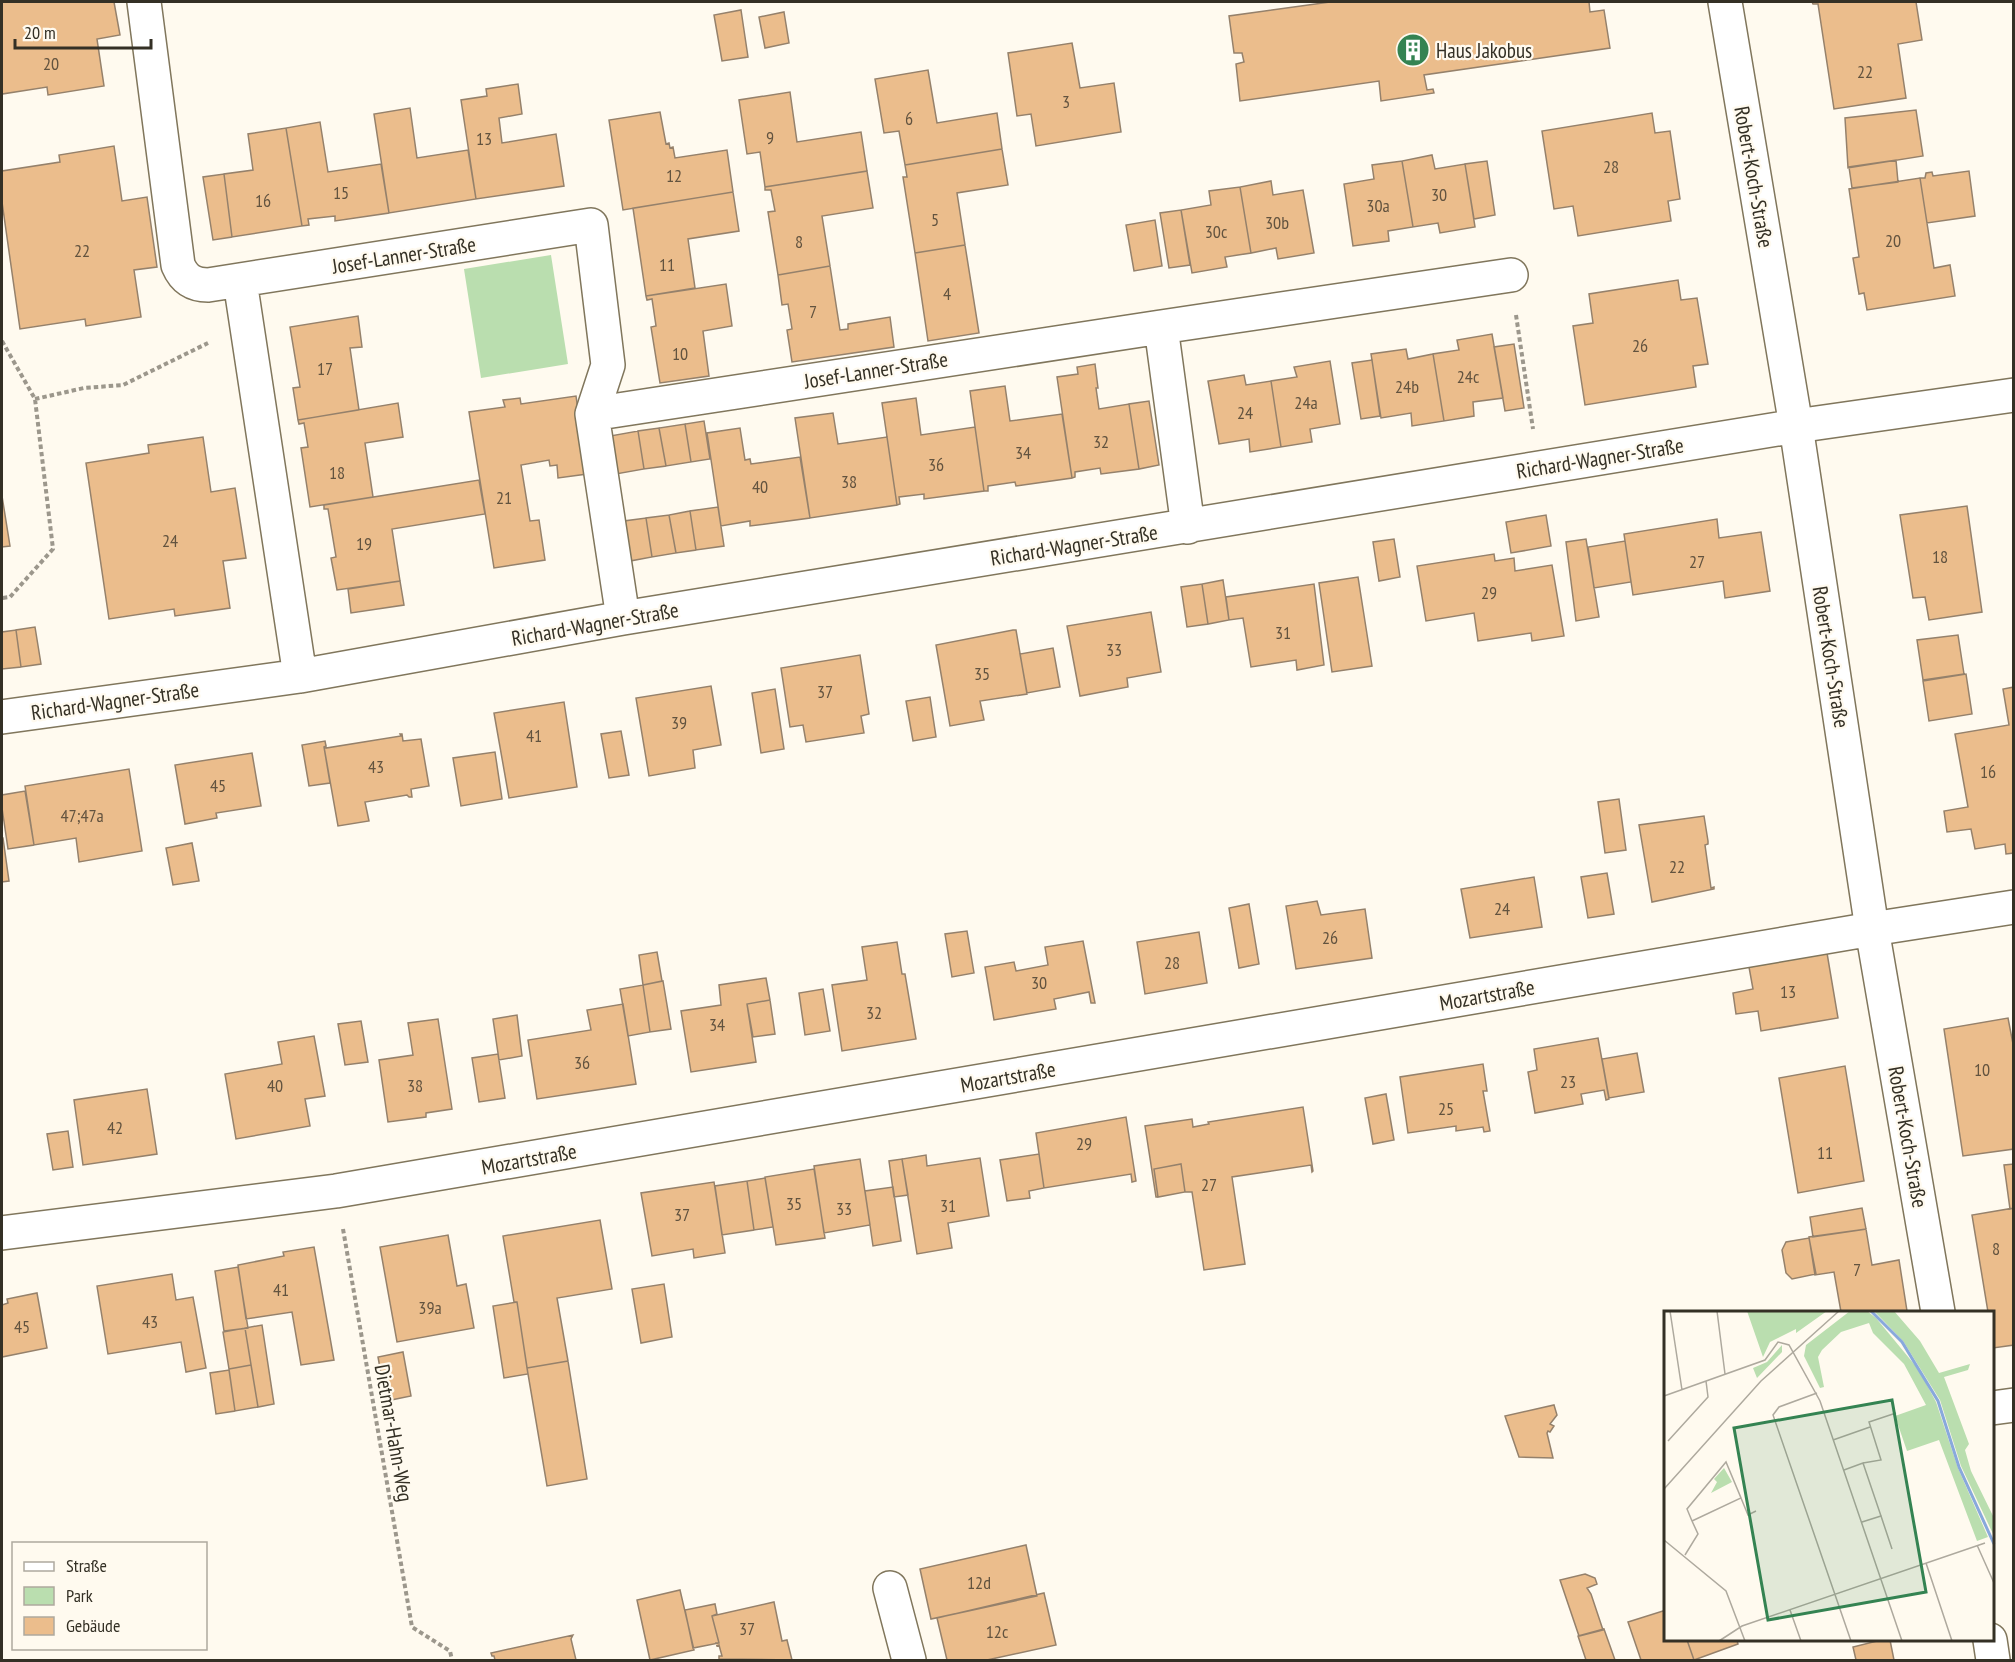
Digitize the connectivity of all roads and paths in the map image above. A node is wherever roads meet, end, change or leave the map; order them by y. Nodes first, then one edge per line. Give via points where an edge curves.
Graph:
1 (144, 2) edge
2 (1725, 2) edge
3 (1510, 275) joint
4 (240, 281) junction
5 (247, 322) junction
6 (1161, 327) junction
7 (2, 341) edge
8 (2013, 395) edge
9 (35, 399) junction
10 (592, 414) junction
11 (1796, 426) junction
12 (1539, 468) junction
13 (1188, 527) junction
14 (2, 598) edge
15 (623, 618) junction
16 (300, 676) junction
17 (2, 717) edge
18 (2013, 908) edge
19 (1872, 929) junction
20 (336, 1191) junction
21 (2, 1233) edge
22 (1938, 1311) edge
23 (2013, 1405) edge
24 (1994, 1408) edge
25 (890, 1588) dead end
26 (1990, 1641) edge
27 (452, 1660) edge
28 (909, 1660) edge
29 (1993, 1660) edge

1 - 4 street, Josef-Lanner-Straße via 178,265 182,274 199,285
2 - 11 street, Robert-Koch-Straße
3 - 6 street
3 - 12 path
4 - 5 street
4 - 10 street, Josef-Lanner-Straße via 591,225 608,365
5 - 9 path via 123,385 84,388
5 - 16 street
6 - 10 street, Josef-Lanner-Straße
6 - 13 street, Richard-Wagner-Straße
7 - 9 path
8 - 11 street, Richard-Wagner-Straße
9 - 14 path via 53,549 10,597
10 - 15 street, Josef-Lanner-Straße
11 - 12 street, Richard-Wagner-Straße
11 - 19 street, Robert-Koch-Straße
12 - 13 street, Richard-Wagner-Straße
13 - 15 street, Richard-Wagner-Straße
15 - 16 street, Richard-Wagner-Straße
16 - 17 street, Richard-Wagner-Straße
18 - 19 street, Mozartstraße
19 - 20 street, Mozartstraße
19 - 22 street, Robert-Koch-Straße
20 - 21 street, Mozartstraße
20 - 27 path, Dietmar-Hahn-Weg via 412,1627 450,1651
23 - 24 street
25 - 28 street
26 - 29 street

